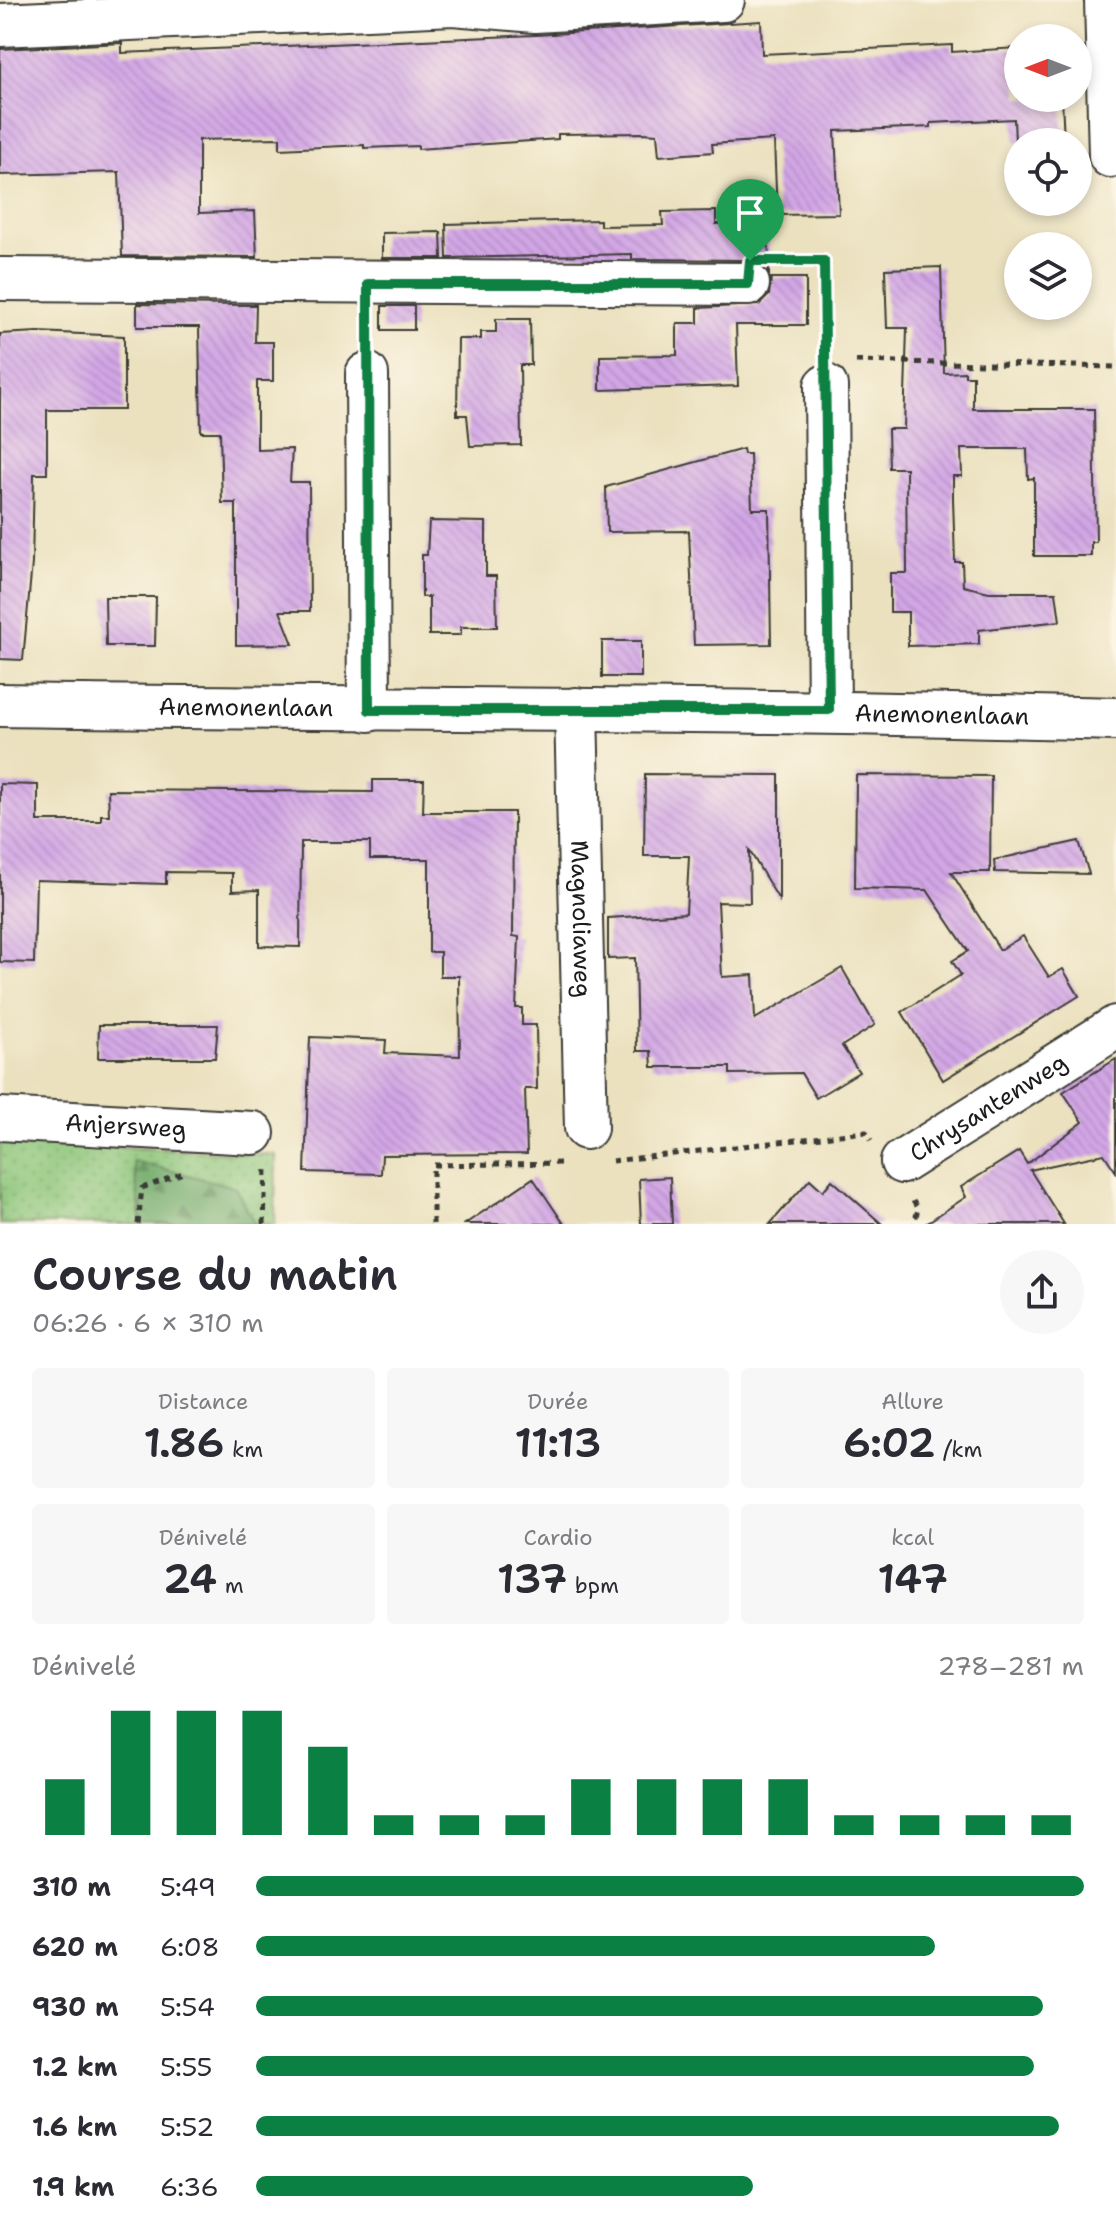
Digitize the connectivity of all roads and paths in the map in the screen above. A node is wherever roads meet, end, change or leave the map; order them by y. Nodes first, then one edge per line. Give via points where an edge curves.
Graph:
1 (723, 0) edge
2 (1106, 0) edge
3 (0, 25) edge
4 (1110, 156) dead end
5 (0, 279) edge
6 (748, 284) joint
7 (1116, 367) edge
8 (827, 373) junction
9 (367, 374) dead end
10 (0, 705) edge
11 (576, 709) junction
12 (369, 710) junction
13 (829, 710) junction
14 (1116, 719) edge
15 (1116, 1027) edge
16 (0, 1119) edge
17 (587, 1151) junction
18 (253, 1152) joint
19 (201, 1166) dead end
20 (896, 1168) junction
21 (266, 1173) dead end
22 (138, 1224) edge
23 (433, 1224) edge
24 (914, 1224) edge

1 - 3 street via 535,11 453,4
2 - 4 street
5 - 6 street
6 - 8 path via 750,261 824,261
7 - 8 path
8 - 13 street
9 - 12 street
10 - 12 street, Anemonenlaan
11 - 12 street, Anemonenlaan
11 - 13 street, Anemonenlaan
11 - 17 street, Magnoliaweg
13 - 14 street, Anemonenlaan
15 - 20 street, Chrysantenweg
16 - 18 street, Anjersweg
17 - 20 path via 866,1132
17 - 23 path via 433,1165
18 - 21 path
19 - 22 path via 142,1188
20 - 24 path via 918,1209

